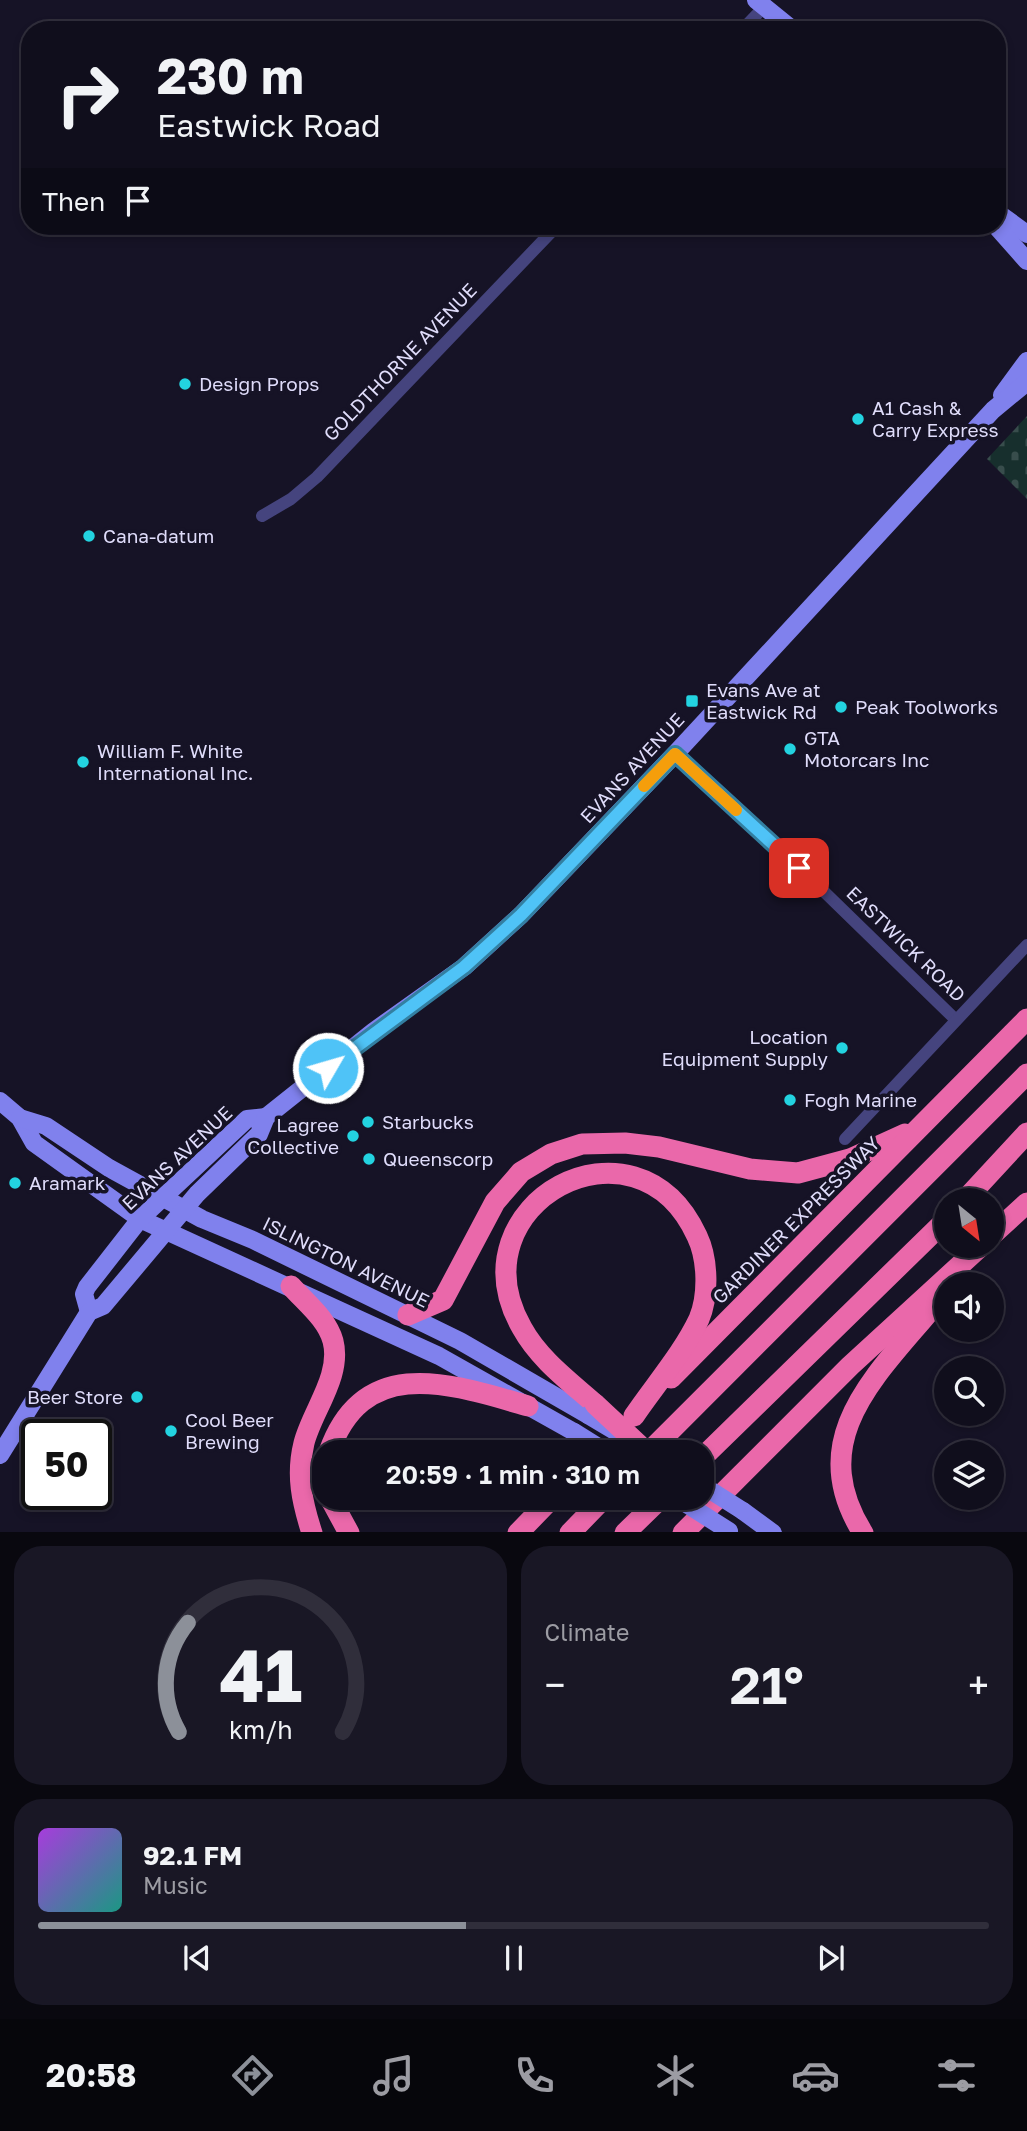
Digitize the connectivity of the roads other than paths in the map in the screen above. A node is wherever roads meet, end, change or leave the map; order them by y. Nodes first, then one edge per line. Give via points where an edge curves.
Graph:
1 (761, 3) edge
2 (748, 21) edge
3 (782, 21) edge
4 (1006, 219) edge
5 (1027, 234) edge
6 (548, 235) edge
7 (1004, 235) edge
8 (1027, 261) edge
9 (1027, 361) edge
10 (1027, 382) edge
11 (993, 410) junction
12 (262, 516) dead end
13 (675, 754) junction
14 (1027, 944) edge
15 (1027, 1019) edge
16 (956, 1020) junction
17 (1027, 1074) edge
18 (0, 1101) edge
19 (267, 1117) junction
20 (20, 1118) junction
21 (922, 1125) junction
22 (1027, 1133) edge
23 (845, 1139) dead end
24 (1027, 1154) edge
25 (977, 1188) edge
26 (982, 1188) edge
27 (161, 1197) junction
28 (1027, 1203) edge
29 (184, 1209) junction
30 (140, 1219) junction
31 (1004, 1224) edge
32 (166, 1230) junction
33 (934, 1232) edge
34 (968, 1258) edge
35 (972, 1258) edge
36 (961, 1272) edge
37 (291, 1286) junction
38 (934, 1307) edge
39 (89, 1312) junction
40 (408, 1315) junction
41 (528, 1406) junction
42 (592, 1410) junction
43 (634, 1416) junction
44 (335, 1440) edge
45 (587, 1440) edge
46 (609, 1440) edge
47 (632, 1440) edge
48 (656, 1440) edge
49 (714, 1446) edge
50 (0, 1455) edge
51 (714, 1493) edge
52 (337, 1510) edge
53 (540, 1510) edge
54 (592, 1510) edge
55 (648, 1510) edge
56 (695, 1510) edge
57 (535, 1515) junction
58 (312, 1532) edge
59 (349, 1532) edge
60 (509, 1532) edge
61 (518, 1532) edge
62 (570, 1532) edge
63 (625, 1532) edge
64 (683, 1532) edge
65 (729, 1532) edge
66 (773, 1532) edge
67 (863, 1532) edge

1 - 2 street
1 - 3 main road
4 - 5 main road
6 - 12 street, GOLDTHORNE AVENUE via 317,477
7 - 8 main road
9 - 11 main road, EVANS AVENUE
10 - 11 main road, EVANS AVENUE
11 - 13 main road, EVANS AVENUE
13 - 16 street, EASTWICK ROAD
13 - 19 main road, EVANS AVENUE via 521,915 464,967 374,1031
14 - 16 street
15 - 21 highway, GARDINER EXPRESSWAY
16 - 23 street
17 - 48 highway
18 - 20 main road, ISLINGTON AVENUE
19 - 27 main road, EVANS AVENUE via 247,1119
19 - 29 main road, EVANS AVENUE via 259,1134
20 - 27 main road, ISLINGTON AVENUE via 46,1126
20 - 30 main road, ISLINGTON AVENUE via 34,1143
21 - 40 highway via 885,1145 798,1173 750,1169 625,1143 582,1144 551,1154 521,1172 501,1194 443,1300
21 - 43 highway, GARDINER EXPRESSWAY
22 - 25 highway
24 - 26 highway
27 - 29 main road, ISLINGTON AVENUE
27 - 30 main road, EVANS AVENUE
28 - 31 highway
29 - 32 main road, EVANS AVENUE
29 - 40 main road, ISLINGTON AVENUE
30 - 32 main road, ISLINGTON AVENUE
30 - 39 main road, EVANS AVENUE via 84,1294
32 - 37 main road, ISLINGTON AVENUE
32 - 39 main road, EVANS AVENUE via 103,1306
33 - 49 highway
34 - 64 highway via 850,1366
35 - 36 highway
37 - 41 main road, ISLINGTON AVENUE via 439,1356
37 - 58 highway via 323,1320 334,1351 330,1377 300,1463 303,1506
38 - 67 highway via 875,1378 843,1431 842,1492
39 - 50 main road, EVANS AVENUE
40 - 42 main road, ISLINGTON AVENUE
41 - 44 highway via 421,1381 384,1388 360,1402 347,1415
41 - 45 main road, ISLINGTON AVENUE, bridge
42 - 43 highway via 522,1329 512,1306 506,1263 522,1218 536,1201 582,1176 622,1173 643,1179 677,1202 700,1241 706,1287 699,1318
42 - 47 highway, bridge
43 - 46 highway, GARDINER EXPRESSWAY
51 - 66 main road, bridge
52 - 59 highway
53 - 57 highway
54 - 62 highway
55 - 63 highway
56 - 65 main road, bridge
57 - 60 highway
57 - 61 highway

